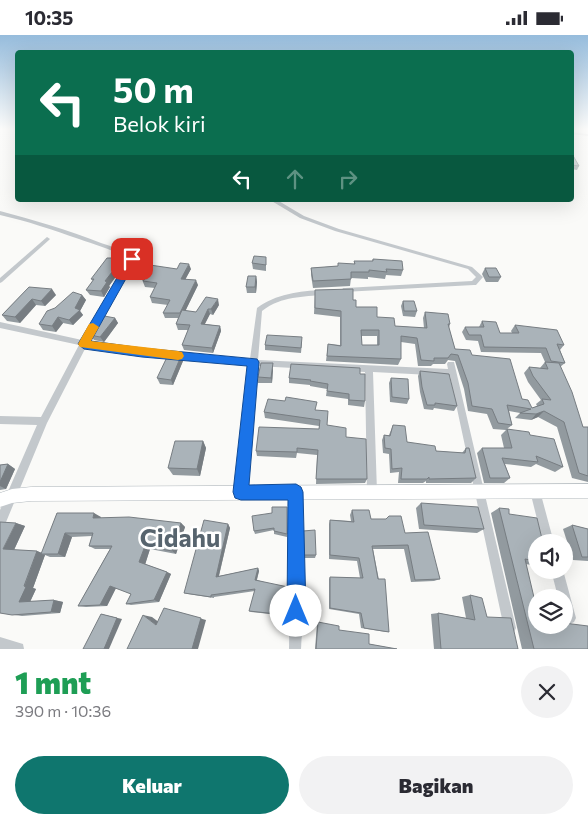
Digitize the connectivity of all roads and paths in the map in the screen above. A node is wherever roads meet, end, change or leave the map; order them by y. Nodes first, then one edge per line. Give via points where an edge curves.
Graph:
1 (276, 202) edge
2 (0, 213) edge
3 (47, 239) dead end
4 (0, 281) edge
5 (332, 291) edge
6 (341, 291) edge
7 (0, 325) edge
8 (84, 344) junction
9 (253, 362) junction
10 (369, 369) junction
11 (0, 420) edge
12 (43, 421) junction
13 (479, 491) junction
14 (535, 491) junction
15 (588, 491) edge
16 (241, 492) junction
17 (296, 492) junction
18 (372, 492) junction
19 (6, 498) edge
20 (0, 523) edge
21 (547, 534) edge
22 (513, 640) edge
23 (0, 643) edge
24 (18, 649) edge
25 (294, 649) edge

1 - 6 street via 302,217 470,268 480,277 474,283
2 - 8 street via 111,248 132,259
3 - 4 street
5 - 9 street via 294,295 264,306 258,313
7 - 8 street
8 - 9 street via 142,353
8 - 12 street
9 - 10 street
9 - 16 street
10 - 13 street via 452,369
10 - 18 street
11 - 12 street
12 - 19 street
13 - 14 main road
13 - 18 main road
13 - 22 street
14 - 15 main road
14 - 21 street
16 - 17 main road
16 - 19 main road via 31,494
17 - 18 main road
17 - 25 street
19 - 20 street
23 - 24 street

